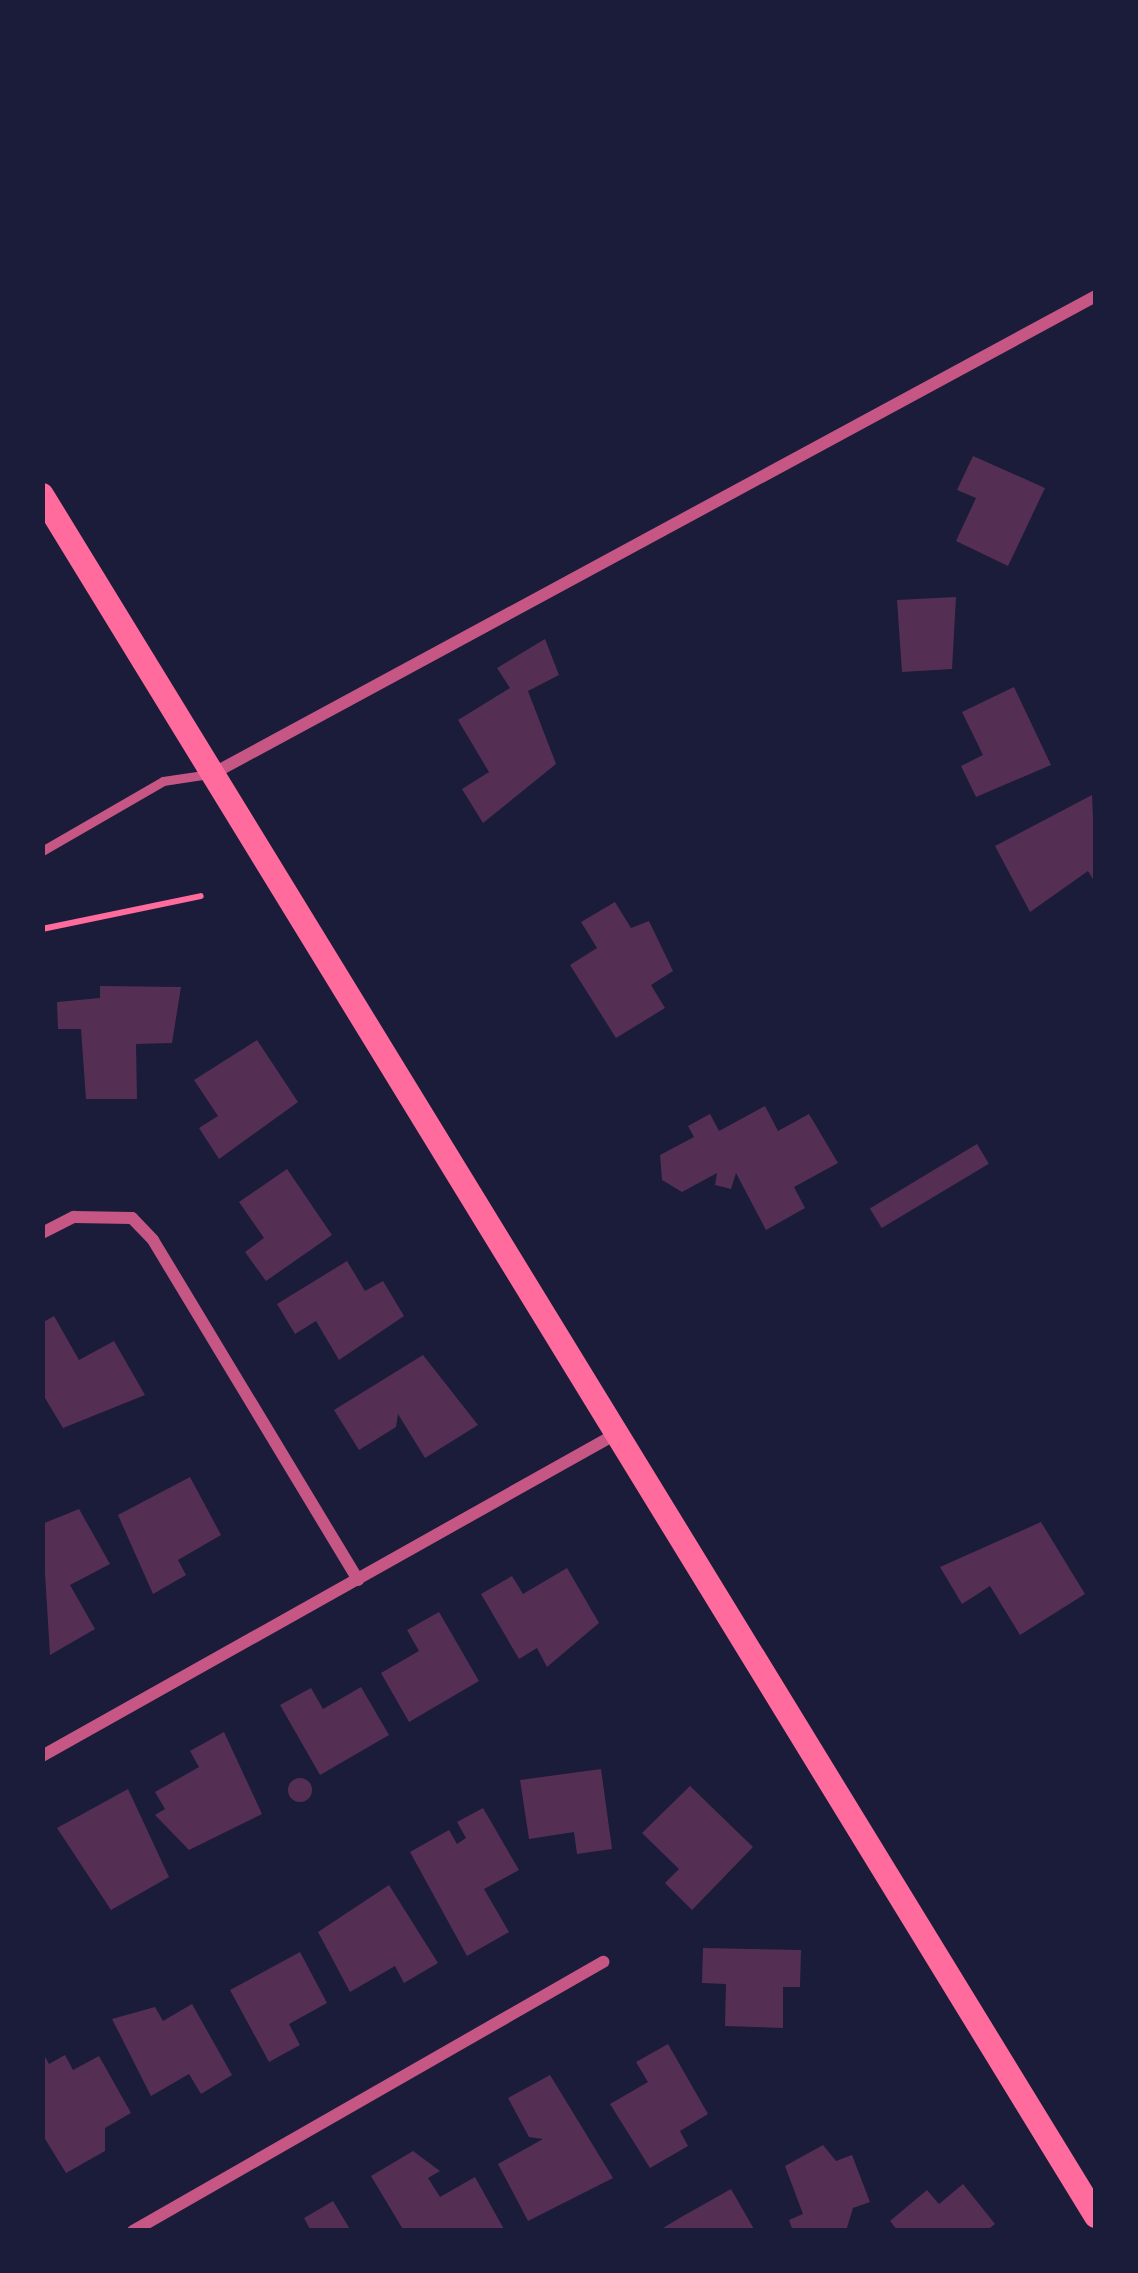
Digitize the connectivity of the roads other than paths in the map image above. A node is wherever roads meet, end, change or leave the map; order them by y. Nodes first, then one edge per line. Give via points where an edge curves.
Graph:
1 (1096, 296) edge
2 (42, 495) edge
3 (214, 773) junction
4 (42, 850) edge
5 (49, 1230) edge
6 (614, 1435) junction
7 (358, 1580) junction
8 (42, 1756) edge
9 (602, 1962) dead end
10 (1096, 2216) edge
11 (133, 2231) edge

1 - 3 street
2 - 3 main road
3 - 4 lane via 163,781
3 - 6 main road
5 - 7 street via 133,1218 153,1240
6 - 7 street
6 - 10 main road
7 - 8 street
9 - 11 street

